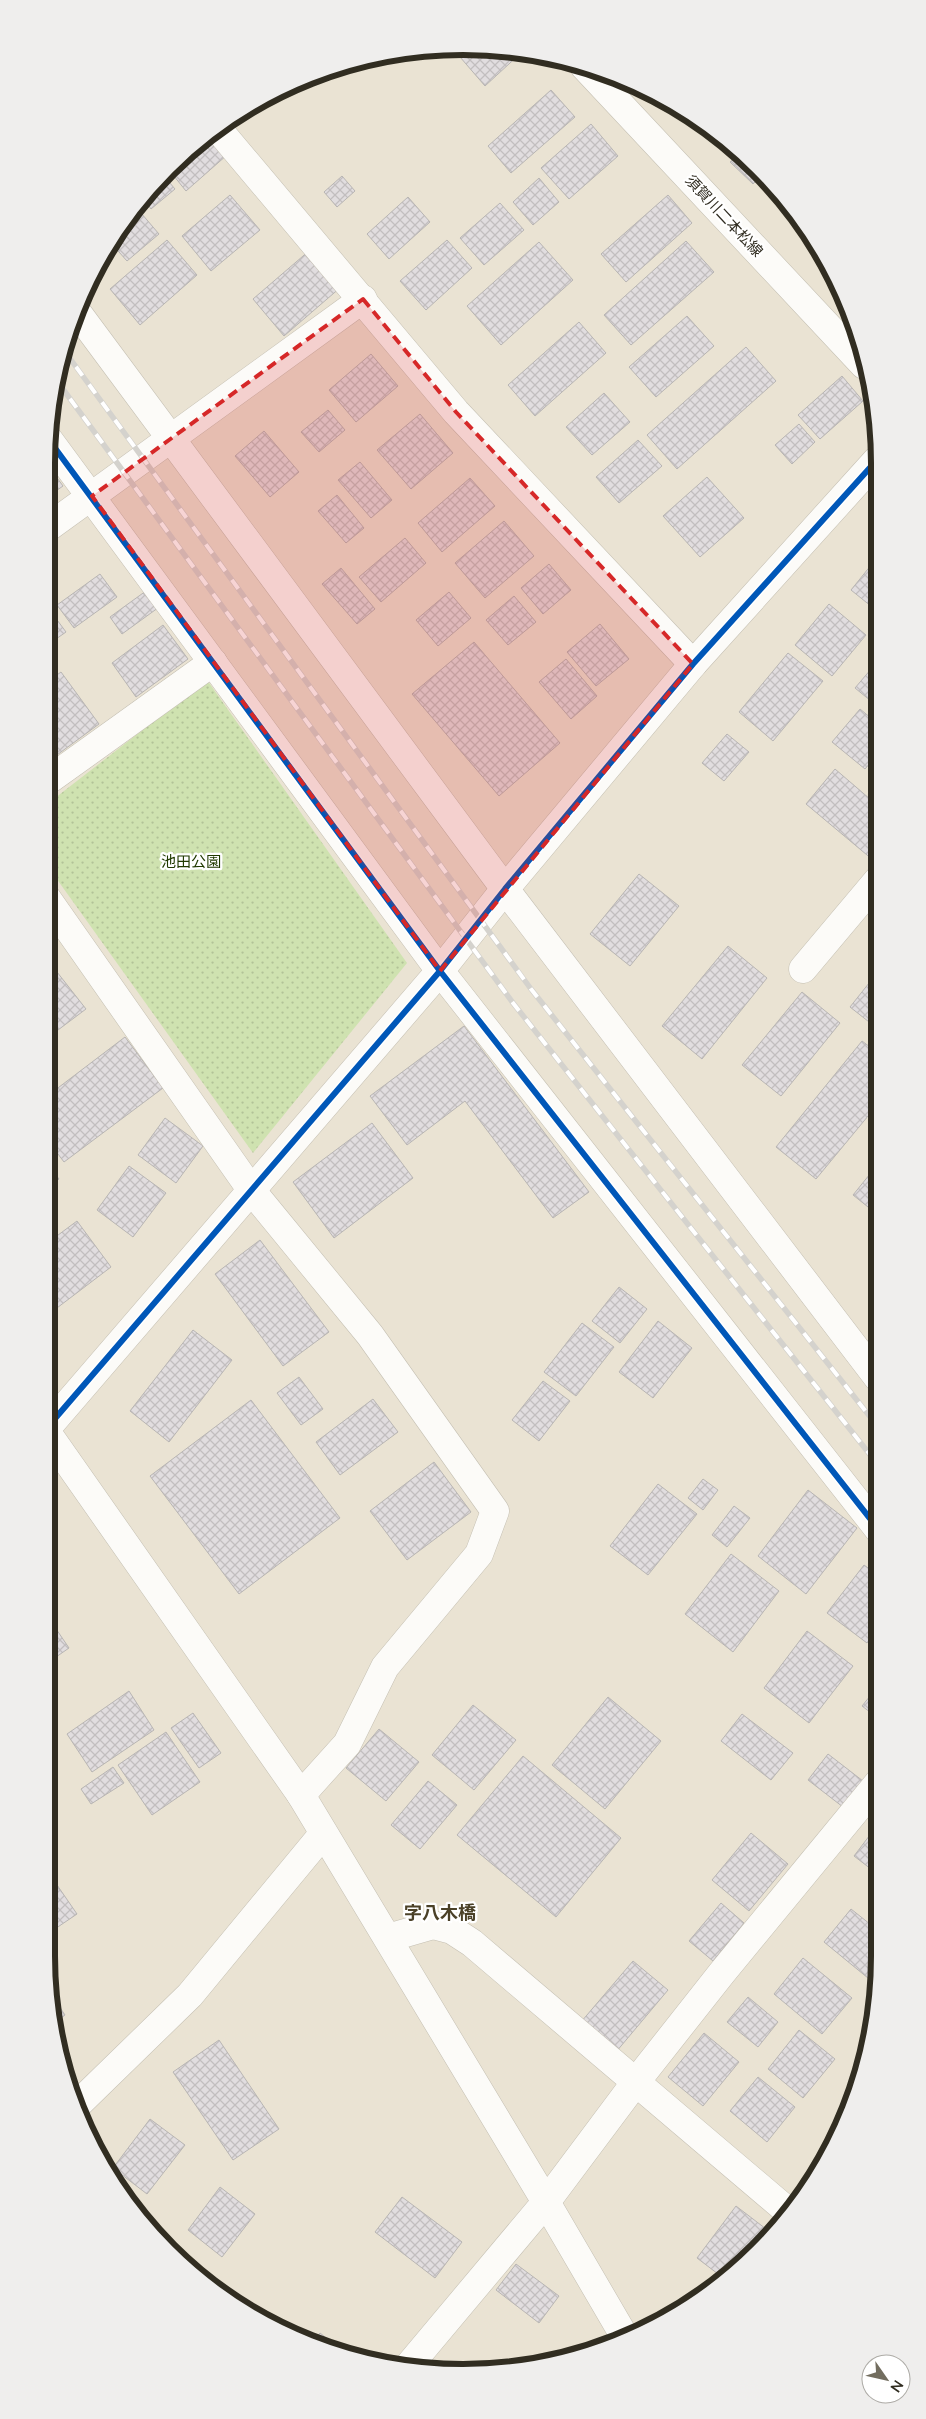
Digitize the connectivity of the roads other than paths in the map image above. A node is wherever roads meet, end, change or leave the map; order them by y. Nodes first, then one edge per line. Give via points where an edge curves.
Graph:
1 (594, 77) edge
2 (222, 134) edge
3 (363, 300) junction
4 (82, 319) edge
5 (857, 358) edge
6 (171, 440) junction
7 (56, 449) edge
8 (871, 467) edge
9 (92, 496) junction
10 (55, 523) edge
11 (213, 662) junction
12 (693, 664) junction
13 (55, 776) edge
14 (871, 888) edge
15 (505, 889) junction
16 (55, 910) edge
17 (804, 969) dead end
18 (440, 971) junction
19 (252, 1191) junction
20 (871, 1369) edge
21 (55, 1420) edge
22 (55, 1443) edge
23 (871, 1520) edge
24 (871, 1792) edge
25 (301, 1795) junction
26 (323, 1834) junction
27 (388, 1938) junction
28 (635, 2083) junction
29 (82, 2100) edge
30 (546, 2202) junction
31 (784, 2208) edge
32 (622, 2332) edge
33 (413, 2361) edge

1 - 5 street, 須賀川二本松線
2 - 3 street
3 - 6 street
3 - 12 street via 456,412
4 - 6 street
6 - 9 street
6 - 15 street
7 - 9 street
8 - 12 street
9 - 10 street
9 - 11 street
11 - 13 street
11 - 18 street
12 - 15 street
14 - 17 street
15 - 18 street
15 - 20 street
16 - 19 street
18 - 19 street
18 - 23 street
19 - 21 street
19 - 25 street via 370,1335 495,1511 479,1554 385,1667 347,1744
22 - 25 street
24 - 28 street
25 - 26 street
26 - 27 street
26 - 29 street via 190,1995
27 - 28 street via 433,1925 452,1930 472,1943
27 - 30 street
28 - 30 street
28 - 31 street
30 - 32 street
30 - 33 street

